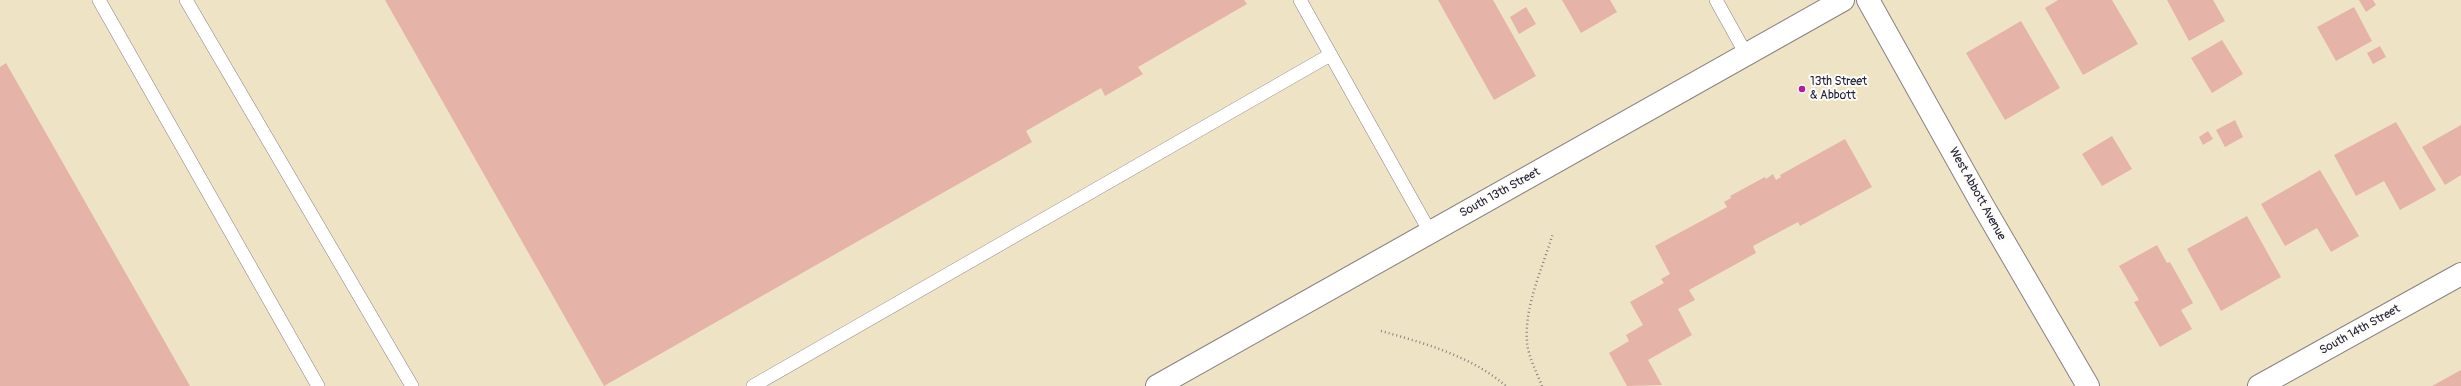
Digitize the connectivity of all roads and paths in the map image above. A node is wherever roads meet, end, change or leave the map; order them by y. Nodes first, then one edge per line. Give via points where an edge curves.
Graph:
1 (99, 0) edge
2 (186, 0) edge
3 (1300, 0) edge
4 (1716, 0) edge
5 (1843, 0) edge
6 (1868, 0) edge
7 (1746, 54) junction
8 (1330, 55) junction
9 (1430, 232) junction
10 (1553, 234) dead end
11 (2461, 274) edge
12 (1381, 331) dead end
13 (318, 386) edge
14 (412, 386) edge
15 (753, 386) edge
16 (1157, 386) edge
17 (1506, 386) edge
18 (1542, 386) edge
19 (2088, 386) edge
20 (2259, 386) edge

1 - 13 lane
2 - 14 lane
3 - 8 lane
4 - 7 lane
5 - 7 street, South 13th Street
6 - 19 street, West Abbott Avenue
7 - 9 street, South 13th Street
8 - 9 lane
8 - 15 lane
9 - 16 street, South 13th Street
10 - 18 path via 1527,326 1527,344
11 - 20 street, South 14th Street
12 - 17 path via 1448,352

